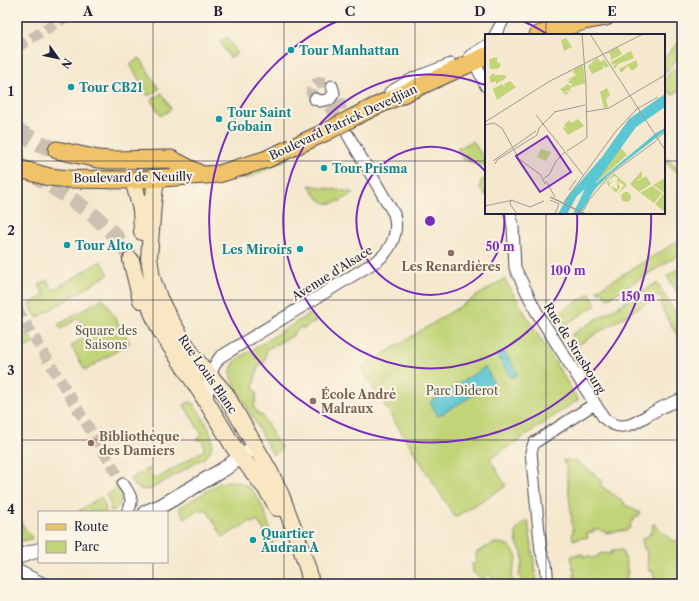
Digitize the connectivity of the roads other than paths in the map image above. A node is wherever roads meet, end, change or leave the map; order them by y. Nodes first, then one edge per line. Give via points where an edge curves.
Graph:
1 (505, 17) edge
2 (606, 17) edge
3 (496, 34) edge
4 (541, 34) edge
5 (485, 47) edge
6 (480, 58) edge
7 (485, 81) edge
8 (335, 93) dead end
9 (322, 102) dead end
10 (372, 108) junction
11 (349, 127) junction
12 (57, 150) tunnel mouth
13 (17, 168) edge
14 (202, 175) junction
15 (156, 179) junction
16 (133, 180) junction
17 (510, 214) edge
18 (131, 260) tunnel mouth
19 (166, 339) junction
20 (211, 376) junction
21 (682, 399) edge
22 (208, 405) junction
23 (596, 406) junction
24 (255, 446) junction
25 (241, 458) junction
26 (124, 484) tunnel mouth
27 (128, 511) edge
28 (148, 511) edge
29 (38, 550) edge
30 (17, 557) edge
31 (17, 570) edge
32 (44, 584) edge
33 (300, 584) edge
34 (311, 584) edge
35 (548, 584) edge

1 - 3 street
2 - 4 main road
5 - 10 street via 470,56 414,78 389,93
6 - 7 street
6 - 10 main road, Boulevard Patrick Devedjian
8 - 9 street via 330,99
10 - 11 main road, Boulevard Patrick Devedjian
11 - 14 main road, Boulevard Patrick Devedjian, bridge via 328,131 242,168
11 - 20 street, Avenue d'Alsace via 394,214 396,231 390,246 376,262 224,354 217,361
12 - 14 main road via 105,159 170,159
13 - 16 main road, Boulevard de Neuilly via 58,178
14 - 15 main road, Boulevard de Neuilly
15 - 16 main road, Boulevard de Neuilly
15 - 20 main road, Rue Louis Blanc via 149,246 152,278 168,316 194,358
16 - 19 main road, Rue Louis Blanc via 141,212 145,285 152,312
17 - 23 street, Rue de Strasbourg via 514,226 515,268 536,311
18 - 19 main road, Rue Louis Blanc via 142,303
19 - 22 main road, Rue Louis Blanc
20 - 22 street, Avenue d'Alsace via 207,391
20 - 24 main road, Rue Louis Blanc via 225,393
21 - 23 street via 634,423 620,426 608,421
22 - 25 main road, Rue Louis Blanc
23 - 35 street, Rue de Strasbourg via 591,406 534,443 531,452 541,551 546,564
24 - 25 street
24 - 34 main road, Rue Louis Blanc via 281,495 300,545
25 - 28 street
25 - 33 main road, Rue Louis Blanc via 272,498 281,516
26 - 27 street via 132,501
29 - 30 street
31 - 32 street

